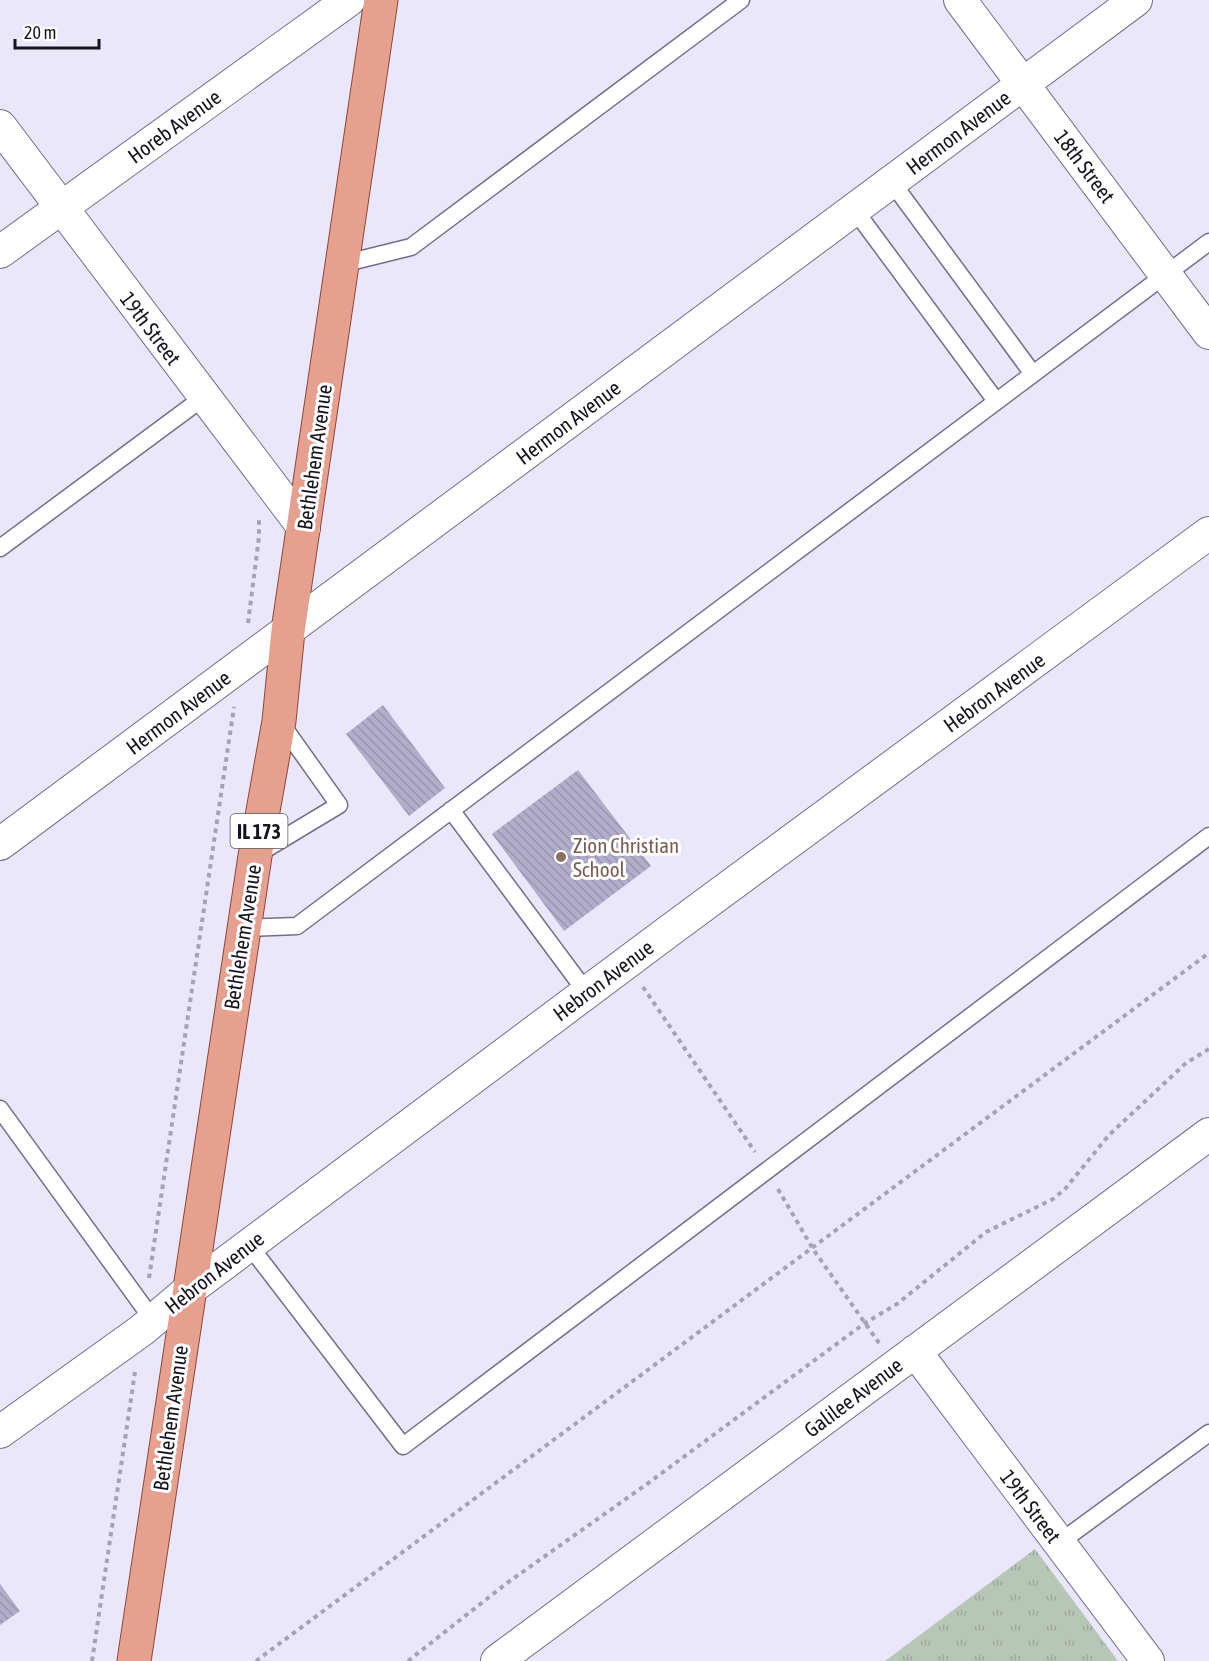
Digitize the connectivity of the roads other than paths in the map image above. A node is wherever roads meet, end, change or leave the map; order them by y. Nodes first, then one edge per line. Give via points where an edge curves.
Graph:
1 (349, 0) edge
2 (381, 0) edge
3 (741, 0) edge
4 (960, 0) edge
5 (1136, 0) edge
6 (1023, 84) junction
7 (0, 126) edge
8 (891, 181) junction
9 (59, 208) junction
10 (854, 209) junction
11 (1209, 242) edge
12 (0, 252) edge
13 (342, 264) junction
14 (1166, 274) junction
15 (1209, 333) edge
16 (1032, 374) junction
17 (204, 397) junction
18 (996, 401) junction
19 (304, 528) junction
20 (1209, 533) edge
21 (0, 548) edge
22 (288, 631) junction
23 (279, 721) junction
24 (451, 810) junction
25 (1209, 836) edge
26 (0, 844) edge
27 (255, 856) junction
28 (244, 928) junction
29 (586, 993) junction
30 (0, 1109) edge
31 (1209, 1134) edge
32 (249, 1245) junction
33 (189, 1290) junction
34 (147, 1319) junction
35 (915, 1351) junction
36 (0, 1432) edge
37 (1209, 1432) edge
38 (1059, 1543) junction
39 (134, 1661) edge
40 (497, 1661) edge
41 (1148, 1661) edge

1 - 9 street, Horeb Avenue
2 - 13 main road, Bethlehem Avenue / IL 173
3 - 13 lane via 411,247
4 - 6 street, 18th Street
5 - 6 street, Hermon Avenue
6 - 8 street, Hermon Avenue
6 - 14 street, 18th Street
7 - 9 street, 19th Street
8 - 10 street, Hermon Avenue
8 - 16 lane
9 - 12 street, Horeb Avenue
9 - 17 street, 19th Street
10 - 18 lane
10 - 22 street, Hermon Avenue
11 - 14 lane
13 - 19 main road, Bethlehem Avenue / IL 173
14 - 15 street, 18th Street
14 - 16 lane
16 - 18 lane
17 - 19 street, 19th Street
17 - 21 lane
18 - 24 lane
19 - 22 main road, Bethlehem Avenue / IL 173
20 - 29 street, Hebron Avenue
22 - 23 main road, Bethlehem Avenue / IL 173
22 - 26 street, Hermon Avenue
23 - 27 main road, Bethlehem Avenue / IL 173
23 - 27 lane via 339,805
24 - 28 lane via 297,926
24 - 29 lane
25 - 32 lane via 403,1446
27 - 28 main road, Bethlehem Avenue / IL 173
28 - 33 main road, Bethlehem Avenue / IL 173
29 - 32 street, Hebron Avenue
30 - 34 lane
31 - 35 street, Galilee Avenue
32 - 33 street, Hebron Avenue
33 - 34 street, Hebron Avenue
33 - 39 main road, Bethlehem Avenue / IL 173
34 - 36 street, Hebron Avenue
35 - 38 street, 19th Street
35 - 40 street, Galilee Avenue
37 - 38 lane
38 - 41 street, 19th Street

